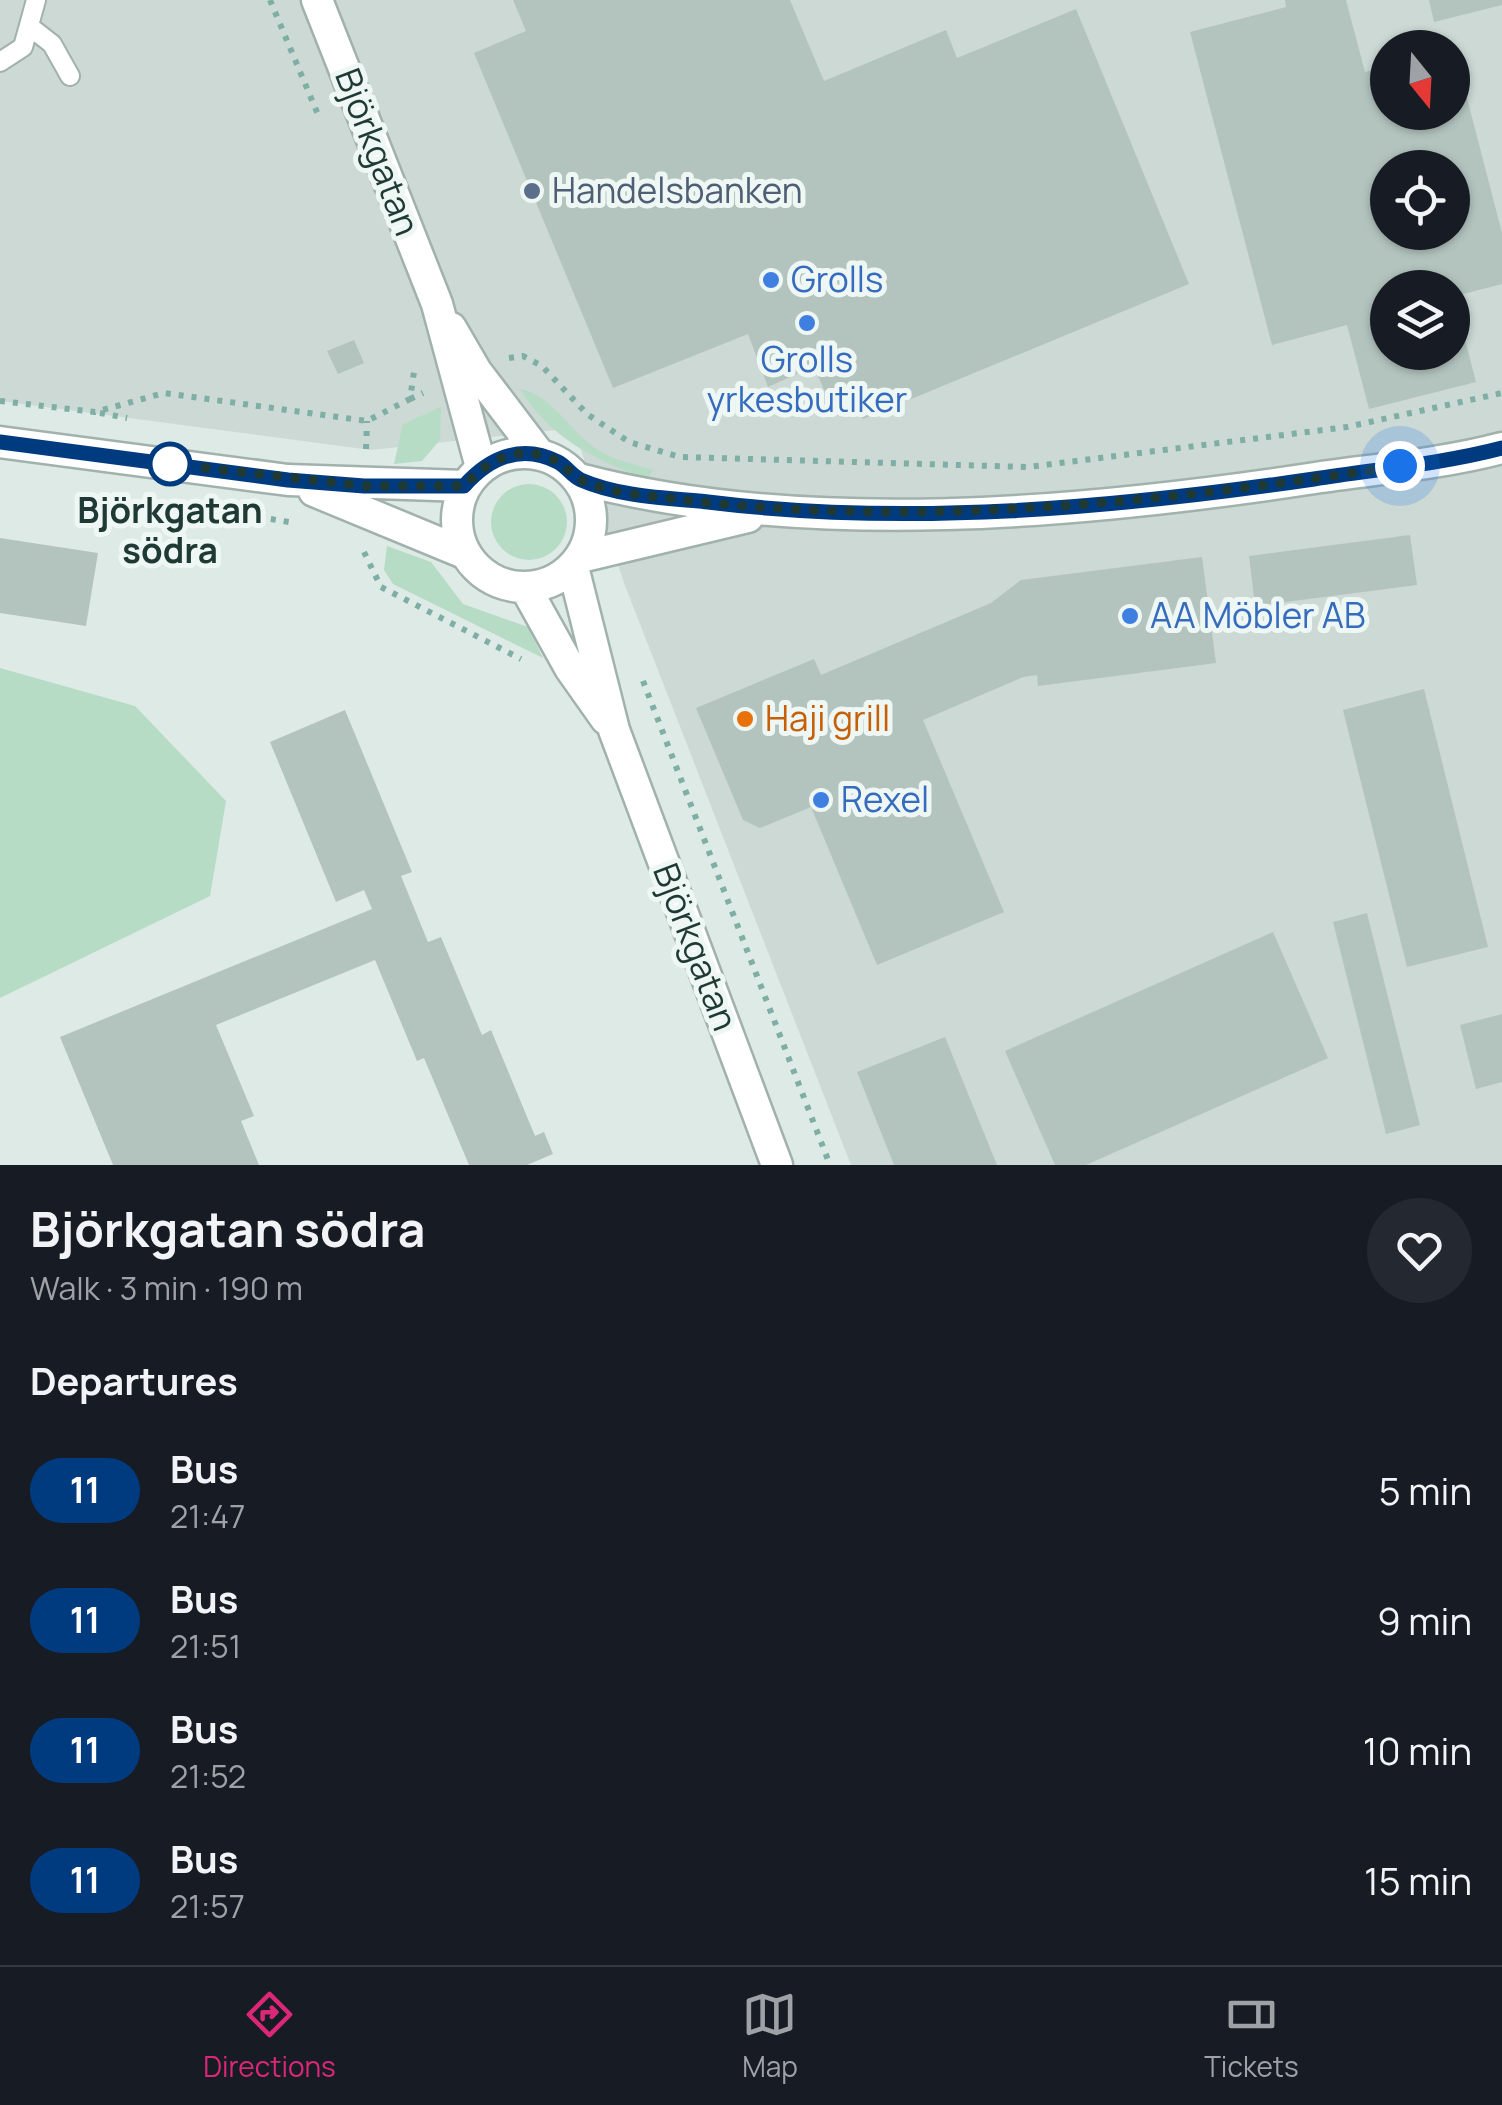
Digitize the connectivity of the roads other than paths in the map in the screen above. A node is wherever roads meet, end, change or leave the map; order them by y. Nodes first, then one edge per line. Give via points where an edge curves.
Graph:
1 (36, 0) edge
2 (317, 0) edge
3 (29, 26) junction
4 (0, 62) edge
5 (70, 76) dead end
6 (437, 304) junction
7 (0, 442) edge
8 (1502, 448) edge
9 (538, 454) junction
10 (473, 477) junction
11 (578, 479) junction
12 (288, 480) junction
13 (778, 511) junction
14 (464, 554) junction
15 (577, 562) junction
16 (525, 588) junction
17 (614, 730) junction
18 (778, 1165) edge

1 - 3 lane
2 - 6 street, Björkgatan
3 - 4 lane via 22,47
3 - 5 lane via 52,44
6 - 9 street, Björkgatan via 476,371
6 - 10 street, Björkgatan
7 - 12 street
8 - 13 street via 1243,489 965,514
9 - 10 street via 512,452
9 - 11 street
10 - 12 street via 364,486
10 - 14 street via 457,506
11 - 13 street via 630,493
11 - 15 street via 591,518
12 - 14 street
13 - 15 street via 676,531
14 - 16 street via 491,580
15 - 16 street via 554,581
15 - 17 street, Björkgatan
16 - 17 street, Björkgatan
17 - 18 street, Björkgatan

